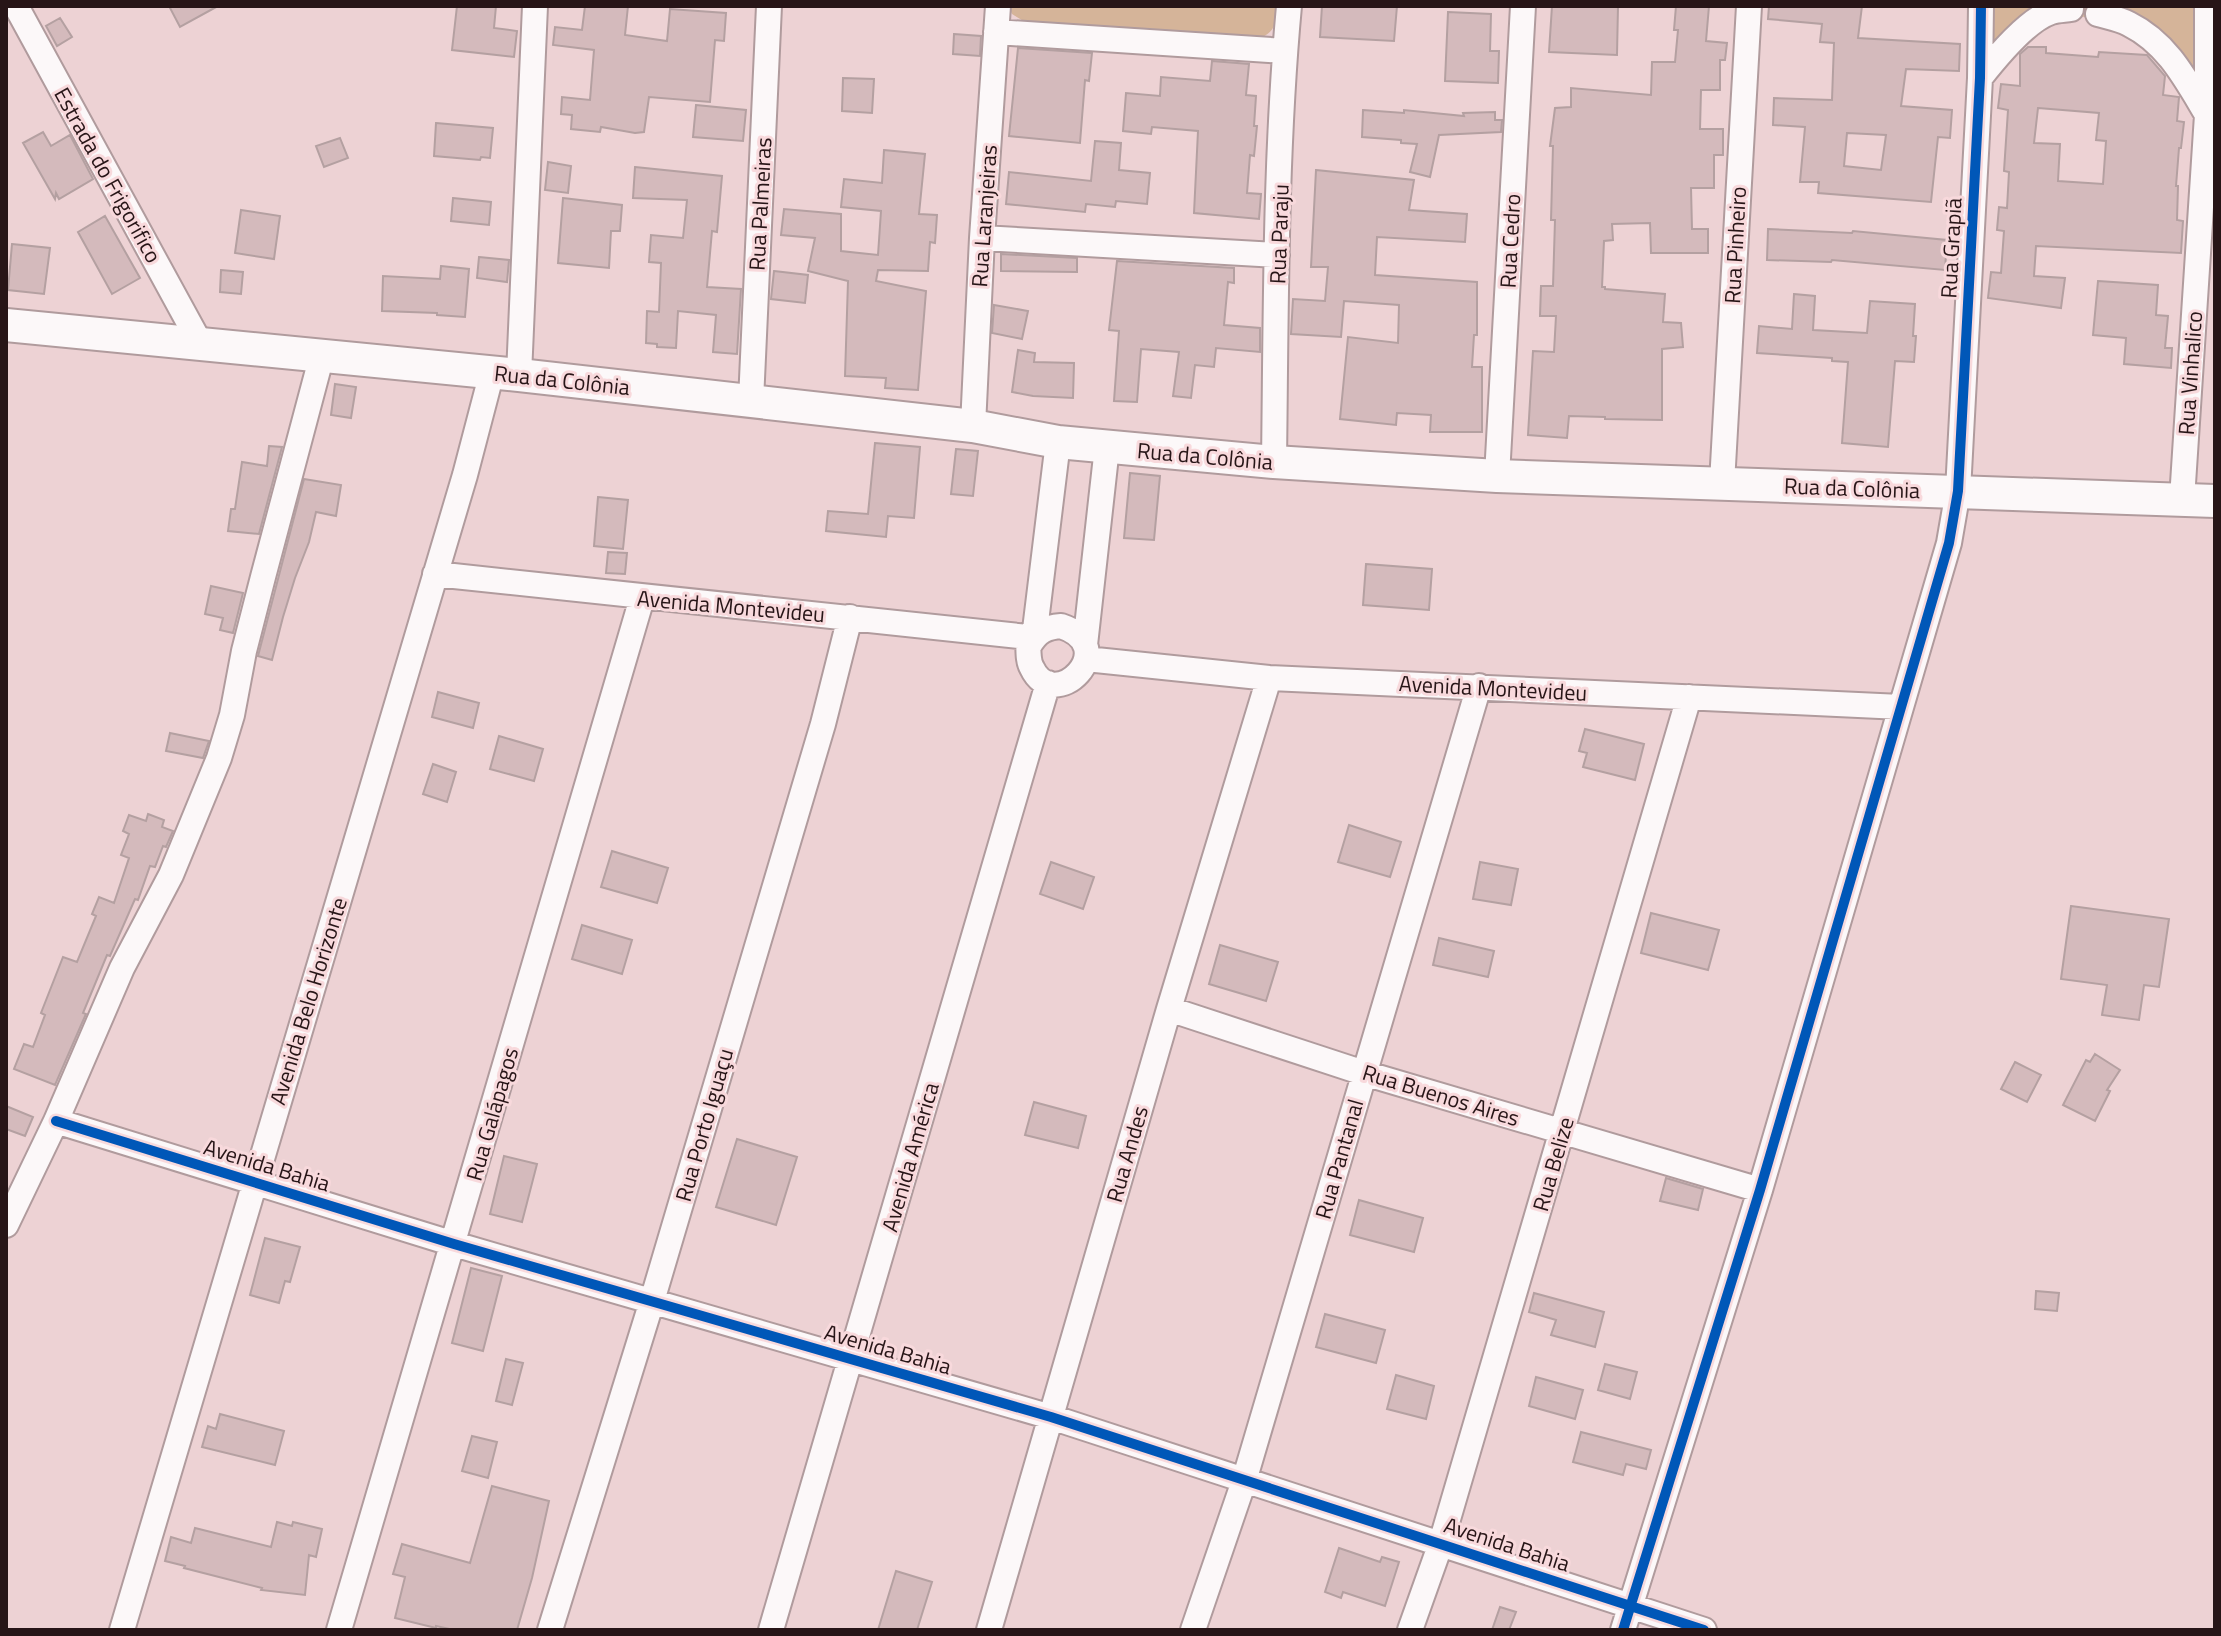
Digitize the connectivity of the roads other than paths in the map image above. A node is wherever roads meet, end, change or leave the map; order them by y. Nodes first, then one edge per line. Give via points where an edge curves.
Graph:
1 (16, 6) edge
2 (535, 6) edge
3 (769, 6) edge
4 (998, 6) edge
5 (1289, 6) edge
6 (1523, 6) edge
7 (1749, 6) edge
8 (1981, 6) edge
9 (2141, 6) edge
10 (2207, 6) edge
11 (2068, 8) edge
12 (2098, 14) junction
13 (996, 32) junction
14 (1285, 51) junction
15 (1980, 78) junction
16 (2207, 115) junction
17 (982, 238) junction
18 (1277, 255) junction
19 (6, 325) edge
20 (200, 343) junction
21 (322, 355) junction
22 (505, 373) junction
23 (751, 401) junction
24 (973, 426) junction
25 (1058, 442) junction
26 (1107, 447) junction
27 (1274, 462) junction
28 (1497, 476) junction
29 (1722, 483) junction
30 (1958, 491) junction
31 (2182, 499) junction
32 (2215, 501) edge
33 (435, 574) junction
34 (642, 598) junction
35 (850, 617) junction
36 (1031, 638) junction
37 (1086, 652) junction
38 (1269, 678) junction
39 (1048, 683) junction
40 (1479, 686) junction
41 (1689, 697) junction
42 (1901, 707) junction
43 (1169, 1009) junction
44 (1364, 1073) junction
45 (56, 1121) junction
46 (1562, 1132) junction
47 (254, 1182) junction
48 (1760, 1190) junction
49 (6, 1225) edge
50 (454, 1244) junction
51 (652, 1301) junction
52 (852, 1359) junction
53 (1051, 1417) junction
54 (1244, 1481) junction
55 (1441, 1543) junction
56 (1631, 1605) junction
57 (122, 1630) edge
58 (339, 1630) edge
59 (550, 1630) edge
60 (771, 1630) edge
61 (989, 1630) edge
62 (1193, 1630) edge
63 (1410, 1630) edge
64 (1623, 1630) edge
65 (1704, 1630) edge

1 - 20 street, Estrada do Frigorifico
2 - 22 street, Avenida Belo Horizonte
3 - 23 street, Rua Palmeiras
4 - 13 street, Rua Laranjeiras
5 - 14 street, Rua Paraju
6 - 28 street, Rua Cedro
7 - 29 street, Rua Pinheiro
8 - 15 street, Rua Grapiã
9 - 12 street
10 - 16 street, Rua Vinhalico
11 - 12 street
11 - 15 street via 2031,25
12 - 16 street via 2128,23 2160,45
13 - 14 street
13 - 17 street, Rua Laranjeiras
14 - 18 street, Rua Paraju
15 - 30 street, Rua Grapiã
16 - 31 street, Rua Vinhalico
17 - 18 street
17 - 24 street, Rua Laranjeiras
18 - 27 street, Rua Paraju
19 - 20 main road, Rua da Colônia
20 - 21 main road, Rua da Colônia
21 - 22 main road, Rua da Colônia
21 - 45 street via 219,758 171,875 122,968
22 - 23 main road, Rua da Colônia
22 - 33 street, Avenida Belo Horizonte via 465,475
23 - 24 main road, Rua da Colônia
24 - 25 main road, Rua da Colônia
25 - 26 main road, Rua da Colônia
25 - 36 street
26 - 27 main road, Rua da Colônia
26 - 37 street
27 - 28 main road, Rua da Colônia
28 - 29 main road, Rua da Colônia
29 - 30 main road, Rua da Colônia
30 - 31 main road, Rua da Colônia
30 - 42 street, Rua Grapiã via 1949,543
31 - 32 main road, Rua da Colônia
33 - 34 street, Avenida Montevideu
33 - 47 street, Avenida Belo Horizonte
34 - 35 street, Avenida Montevideu
34 - 50 street, Rua Galápagos
35 - 36 street, Avenida Montevideu
35 - 51 street, Rua Porto Iguaçu
36 - 37 street via 1061,626 1079,636
36 - 39 street via 1030,665
37 - 38 street, Avenida Montevideu
37 - 39 street via 1077,677
38 - 40 street, Avenida Montevideu
38 - 43 street, Rua Andes
39 - 52 street, Avenida América
40 - 41 street, Avenida Montevideu
40 - 44 street, Rua Pantanal
41 - 42 street, Avenida Montevideu
41 - 46 street, Rua Belize
42 - 48 street, Rua Grapiã
43 - 44 street, Rua Buenos Aires
43 - 53 street, Rua Andes
44 - 46 street, Rua Buenos Aires
44 - 54 street, Rua Pantanal
45 - 47 street, Avenida Bahia
45 - 49 street
46 - 48 street, Rua Buenos Aires
46 - 55 street, Rua Belize
47 - 50 street, Avenida Bahia
47 - 57 street, Avenida Belo Horizonte
48 - 56 street, Rua Grapiã
50 - 51 street, Avenida Bahia
50 - 58 street, Rua Galápagos
51 - 52 street, Avenida Bahia
51 - 59 street, Rua Porto Iguaçu
52 - 53 street, Avenida Bahia
52 - 60 street, Avenida América
53 - 54 street, Avenida Bahia
53 - 61 street, Rua Andes
54 - 55 street, Avenida Bahia
54 - 62 street, Rua Pantanal
55 - 56 street, Avenida Bahia
55 - 63 street, Rua Belize
56 - 64 street, Rua Grapiã
56 - 65 street, Avenida Bahia

